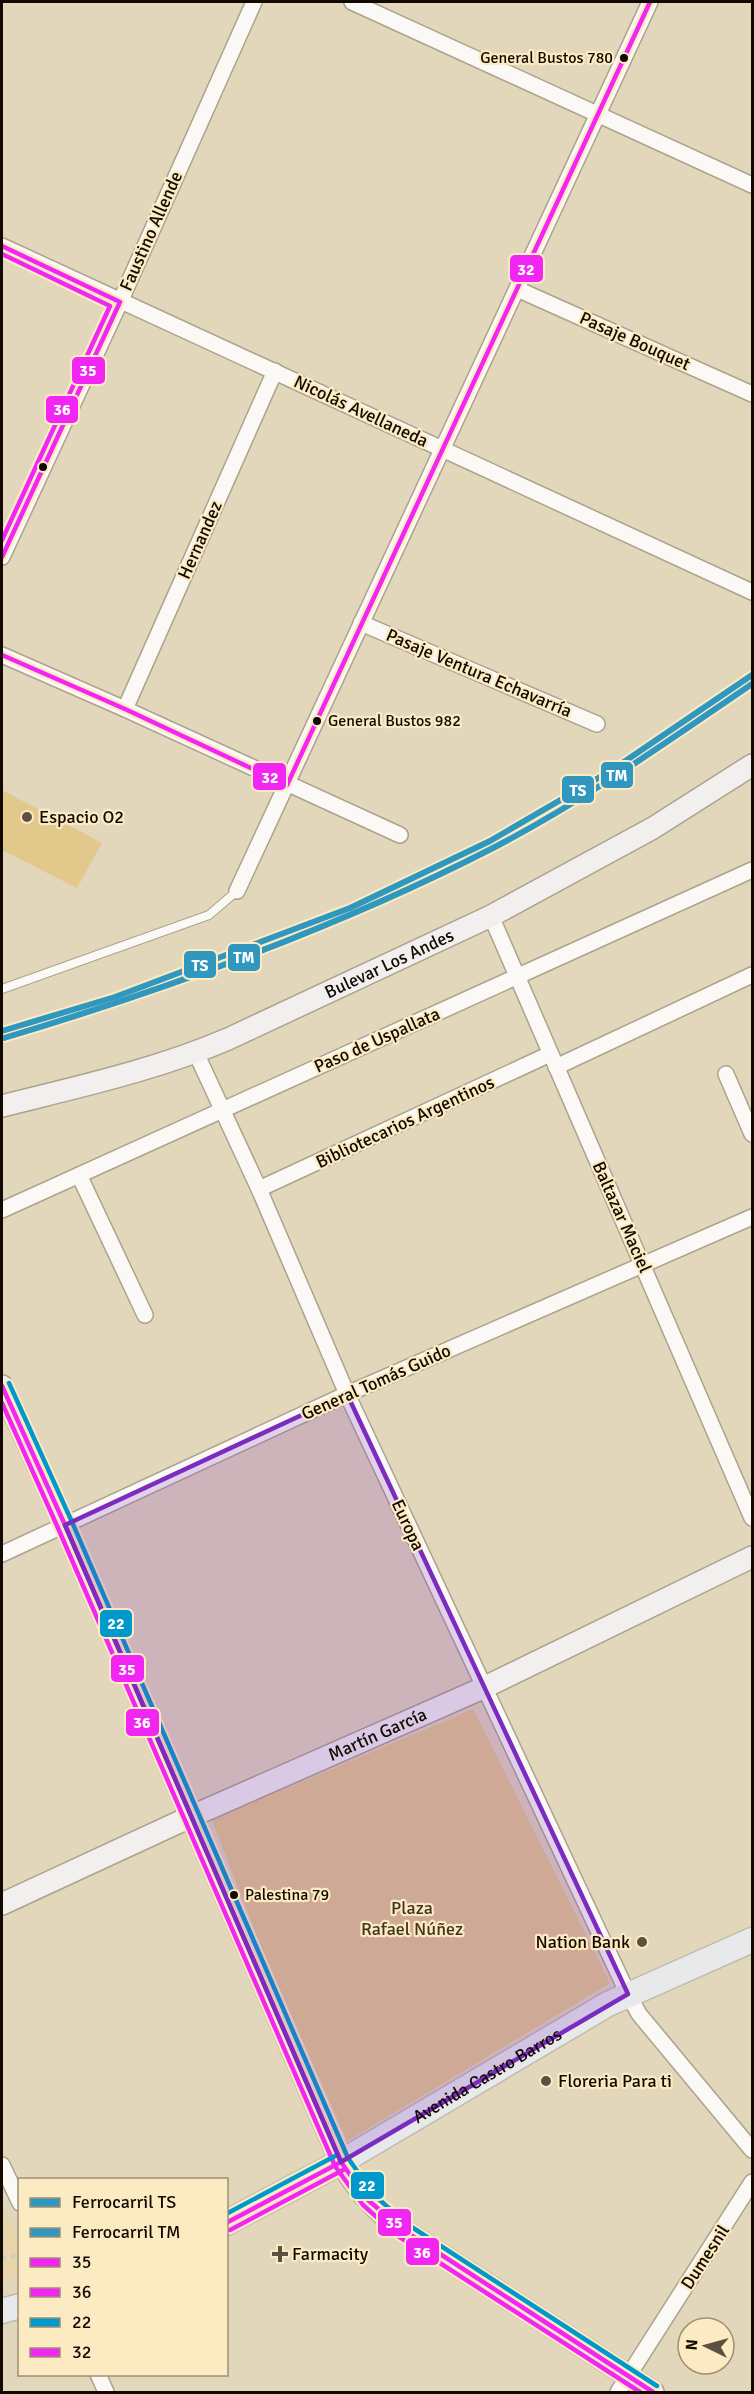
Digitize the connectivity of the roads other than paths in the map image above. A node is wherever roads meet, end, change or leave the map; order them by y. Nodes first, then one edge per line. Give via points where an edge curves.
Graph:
1 (254, 2) edge
2 (352, 2) edge
3 (650, 2) edge
4 (598, 113) junction
5 (753, 185) edge
6 (2, 246) edge
7 (517, 289) junction
8 (120, 302) junction
9 (275, 371) junction
10 (753, 394) edge
11 (442, 448) junction
12 (2, 557) edge
13 (753, 592) edge
14 (362, 623) junction
15 (2, 655) edge
16 (125, 709) junction
17 (597, 724) dead end
18 (753, 765) edge
19 (288, 785) junction
20 (400, 835) dead end
21 (753, 870) edge
22 (237, 891) joint
23 (491, 916) junction
24 (753, 975) edge
25 (516, 978) junction
26 (2, 989) edge
27 (196, 1053) junction
28 (553, 1060) junction
29 (726, 1074) dead end
30 (2, 1106) edge
31 (221, 1109) junction
32 (753, 1134) edge
33 (79, 1175) junction
34 (259, 1190) junction
35 (2, 1209) edge
36 (753, 1216) edge
37 (643, 1265) junction
38 (145, 1316) dead end
39 (2, 1386) edge
40 (347, 1394) junction
41 (753, 1518) edge
42 (65, 1525) junction
43 (2, 1554) edge
44 (753, 1557) edge
45 (483, 1688) junction
46 (190, 1817) junction
47 (2, 1904) edge
48 (753, 1940) edge
49 (628, 1994) junction
50 (753, 2150) edge
51 (341, 2162) junction
52 (2, 2164) edge
53 (753, 2182) edge
54 (18, 2199) edge
55 (228, 2222) edge
56 (18, 2307) edge
57 (2, 2312) edge
58 (99, 2376) edge
59 (623, 2385) edge
60 (106, 2392) edge
61 (653, 2392) edge

1 - 8 street, Faustino Allende
2 - 4 street
3 - 4 street
4 - 5 street
4 - 7 street
6 - 8 street, Nicolás Avellaneda
7 - 10 street, Pasaje Bouquet
7 - 11 street
8 - 9 street, Nicolás Avellaneda
8 - 12 street, Faustino Allende
9 - 11 street, Nicolás Avellaneda
9 - 16 street, Hernandez
11 - 13 street, Nicolás Avellaneda
11 - 14 street
14 - 17 street, Pasaje Ventura Echavarría
14 - 19 street
15 - 16 street
16 - 19 street
18 - 23 main road, Bulevar Los Andes via 653,828
19 - 20 street
19 - 22 street
21 - 25 street, Paso de Uspallata
22 - 26 lane via 209,915
23 - 25 street, Baltazar Maciel
23 - 27 main road, Bulevar Los Andes
24 - 28 street, Bibliotecarios Argentinos
25 - 28 street, Baltazar Maciel
25 - 31 street, Paso de Uspallata
27 - 30 main road, Bulevar Los Andes
27 - 31 street, Europa
28 - 34 street, Bibliotecarios Argentinos
28 - 37 street, Baltazar Maciel
29 - 32 street
31 - 33 street, Paso de Uspallata
31 - 34 street, Europa
33 - 35 street, Paso de Uspallata
33 - 38 street
34 - 40 street, Europa
36 - 37 street, General Tomás Guido
37 - 40 street, General Tomás Guido
37 - 41 street, Baltazar Maciel
39 - 42 main road
40 - 42 street, General Tomás Guido
40 - 45 street, Europa
42 - 43 street, General Tomás Guido
42 - 46 main road
44 - 45 main road, Martín García
45 - 46 main road, Martín García
45 - 49 street, Europa
46 - 47 main road, Martín García
46 - 51 main road
48 - 49 main road, Avenida Castro Barros
49 - 50 street, Europa via 639,2014
49 - 51 main road, Avenida Castro Barros
51 - 55 main road, Avenida Castro Barros
51 - 59 main road via 376,2211
52 - 54 street
53 - 59 street, Dumesnil
56 - 57 main road
58 - 60 street
59 - 61 main road

